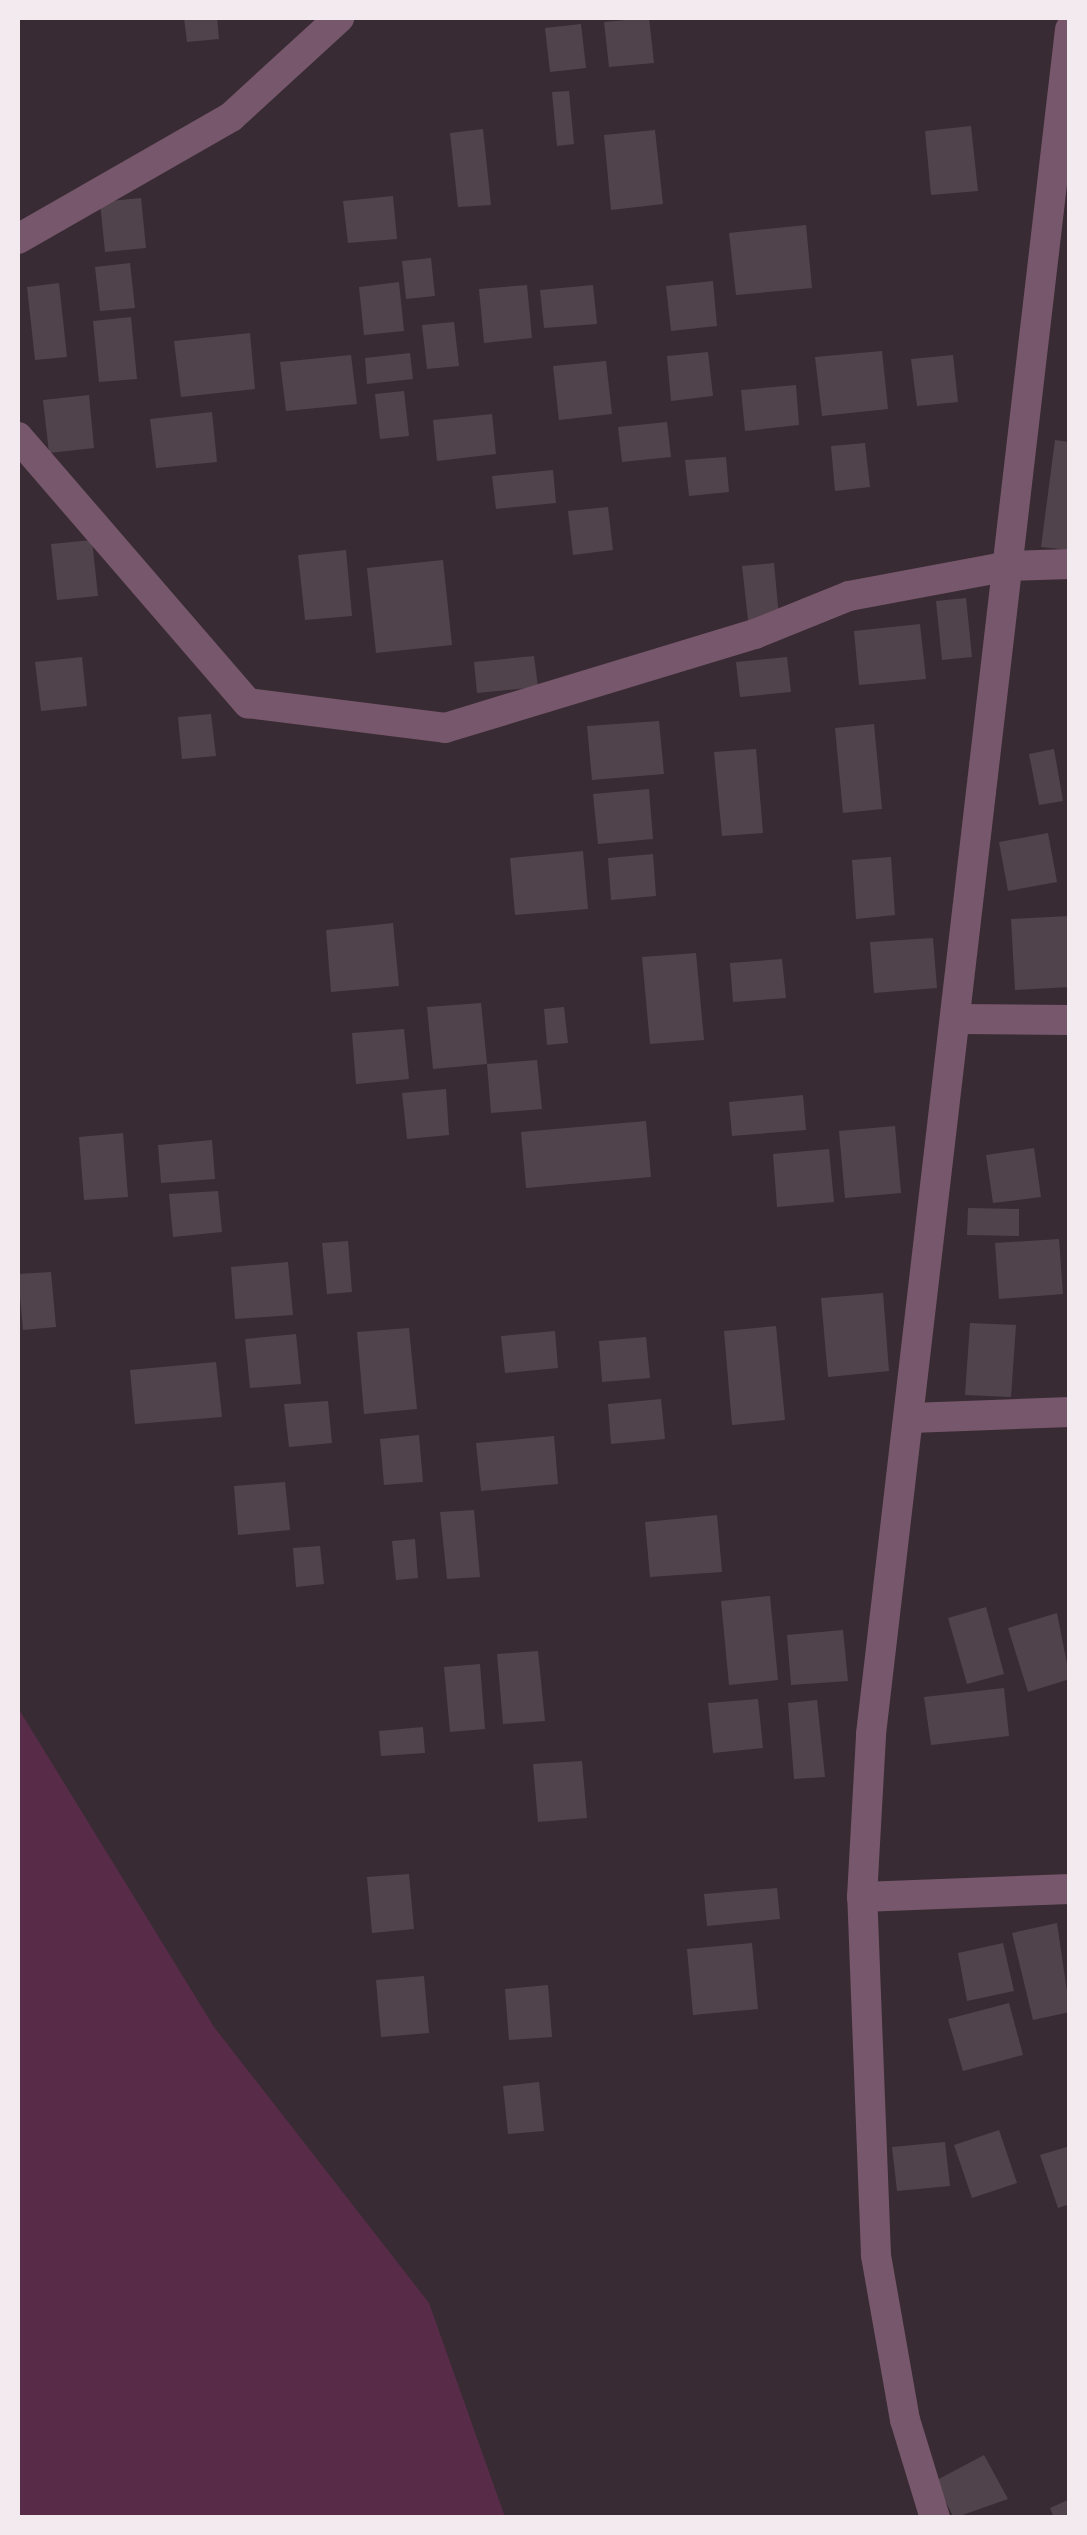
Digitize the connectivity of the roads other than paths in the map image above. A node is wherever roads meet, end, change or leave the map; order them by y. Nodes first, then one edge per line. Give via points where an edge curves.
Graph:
1 (340, 18) edge
2 (1070, 30) edge
3 (1061, 199) edge
4 (18, 239) edge
5 (18, 436) edge
6 (1070, 564) edge
7 (1008, 566) junction
8 (961, 1019) junction
9 (1070, 1020) edge
10 (1070, 1412) edge
11 (912, 1418) junction
12 (1070, 1889) edge
13 (862, 1897) junction
14 (935, 2518) edge

1 - 4 street via 231,117
2 - 3 street
3 - 7 street
5 - 7 street via 248,702 445,728 754,634 849,596
6 - 7 street
7 - 8 street
8 - 9 street
8 - 11 street
10 - 11 street
11 - 13 street via 871,1734
12 - 13 street
13 - 14 street via 876,2255 905,2420

